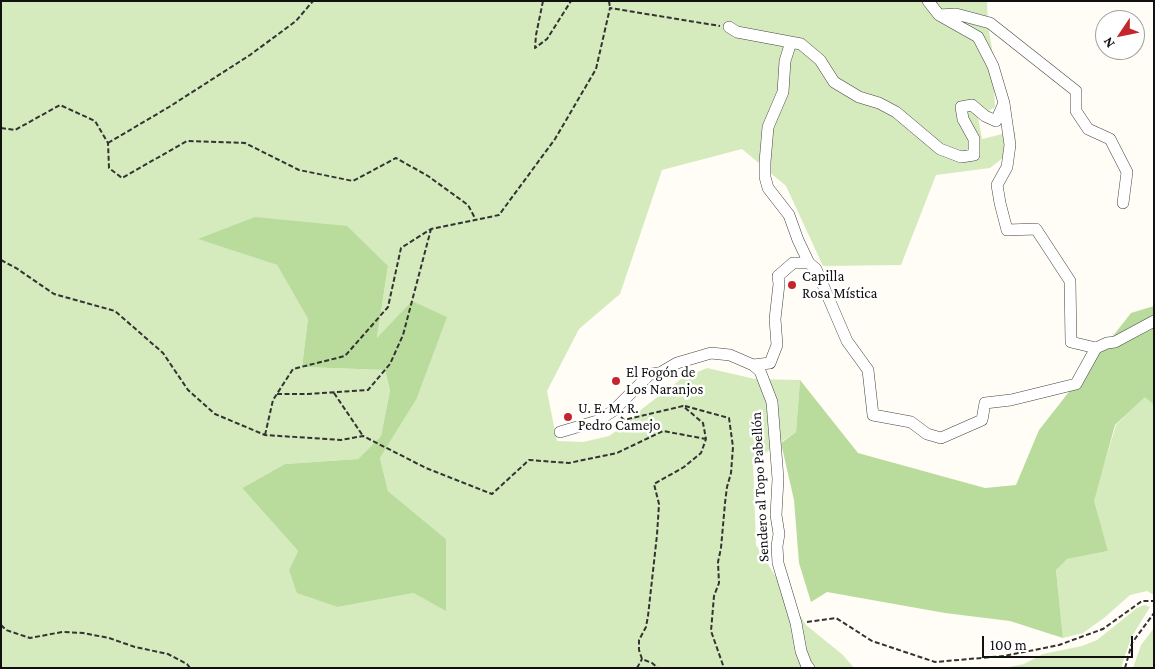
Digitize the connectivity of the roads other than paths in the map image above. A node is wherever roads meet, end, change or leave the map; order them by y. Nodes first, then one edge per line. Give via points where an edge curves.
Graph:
1 (928, 1) edge
2 (938, 15) junction
3 (729, 27) road end
4 (791, 42) junction
5 (1004, 103) junction
6 (1123, 203) dead end
7 (809, 263) junction
8 (1154, 321) edge
9 (1096, 348) junction
10 (753, 365) junction
11 (560, 432) dead end
12 (810, 668) edge

1 - 2 street
2 - 5 street via 978,37 993,66
2 - 6 street via 956,14 990,23 1076,91 1076,111 1088,129 1110,139 1127,172
3 - 4 street via 737,32
4 - 5 street via 801,44 820,60 834,82 859,97 896,112 940,149 961,157 974,155 974,139 963,119 961,107 972,105 996,121
4 - 7 street via 785,60 782,92 768,127 765,177 768,188 789,215
5 - 9 street via 1010,146 1007,167 997,185 1007,230 1036,229 1070,281 1071,342
7 - 9 street via 816,269 847,341 868,370 873,415 911,422 927,434 941,438 982,420 985,402 1011,400 1076,384
7 - 10 street via 793,263 778,276 777,345 770,363
8 - 9 street via 1115,342
10 - 11 street via 730,355 711,353 678,363 660,373 650,374 613,411 597,421
10 - 12 street, Sendero al Topo Pabellón via 760,371 772,402 778,478 778,563 801,651

